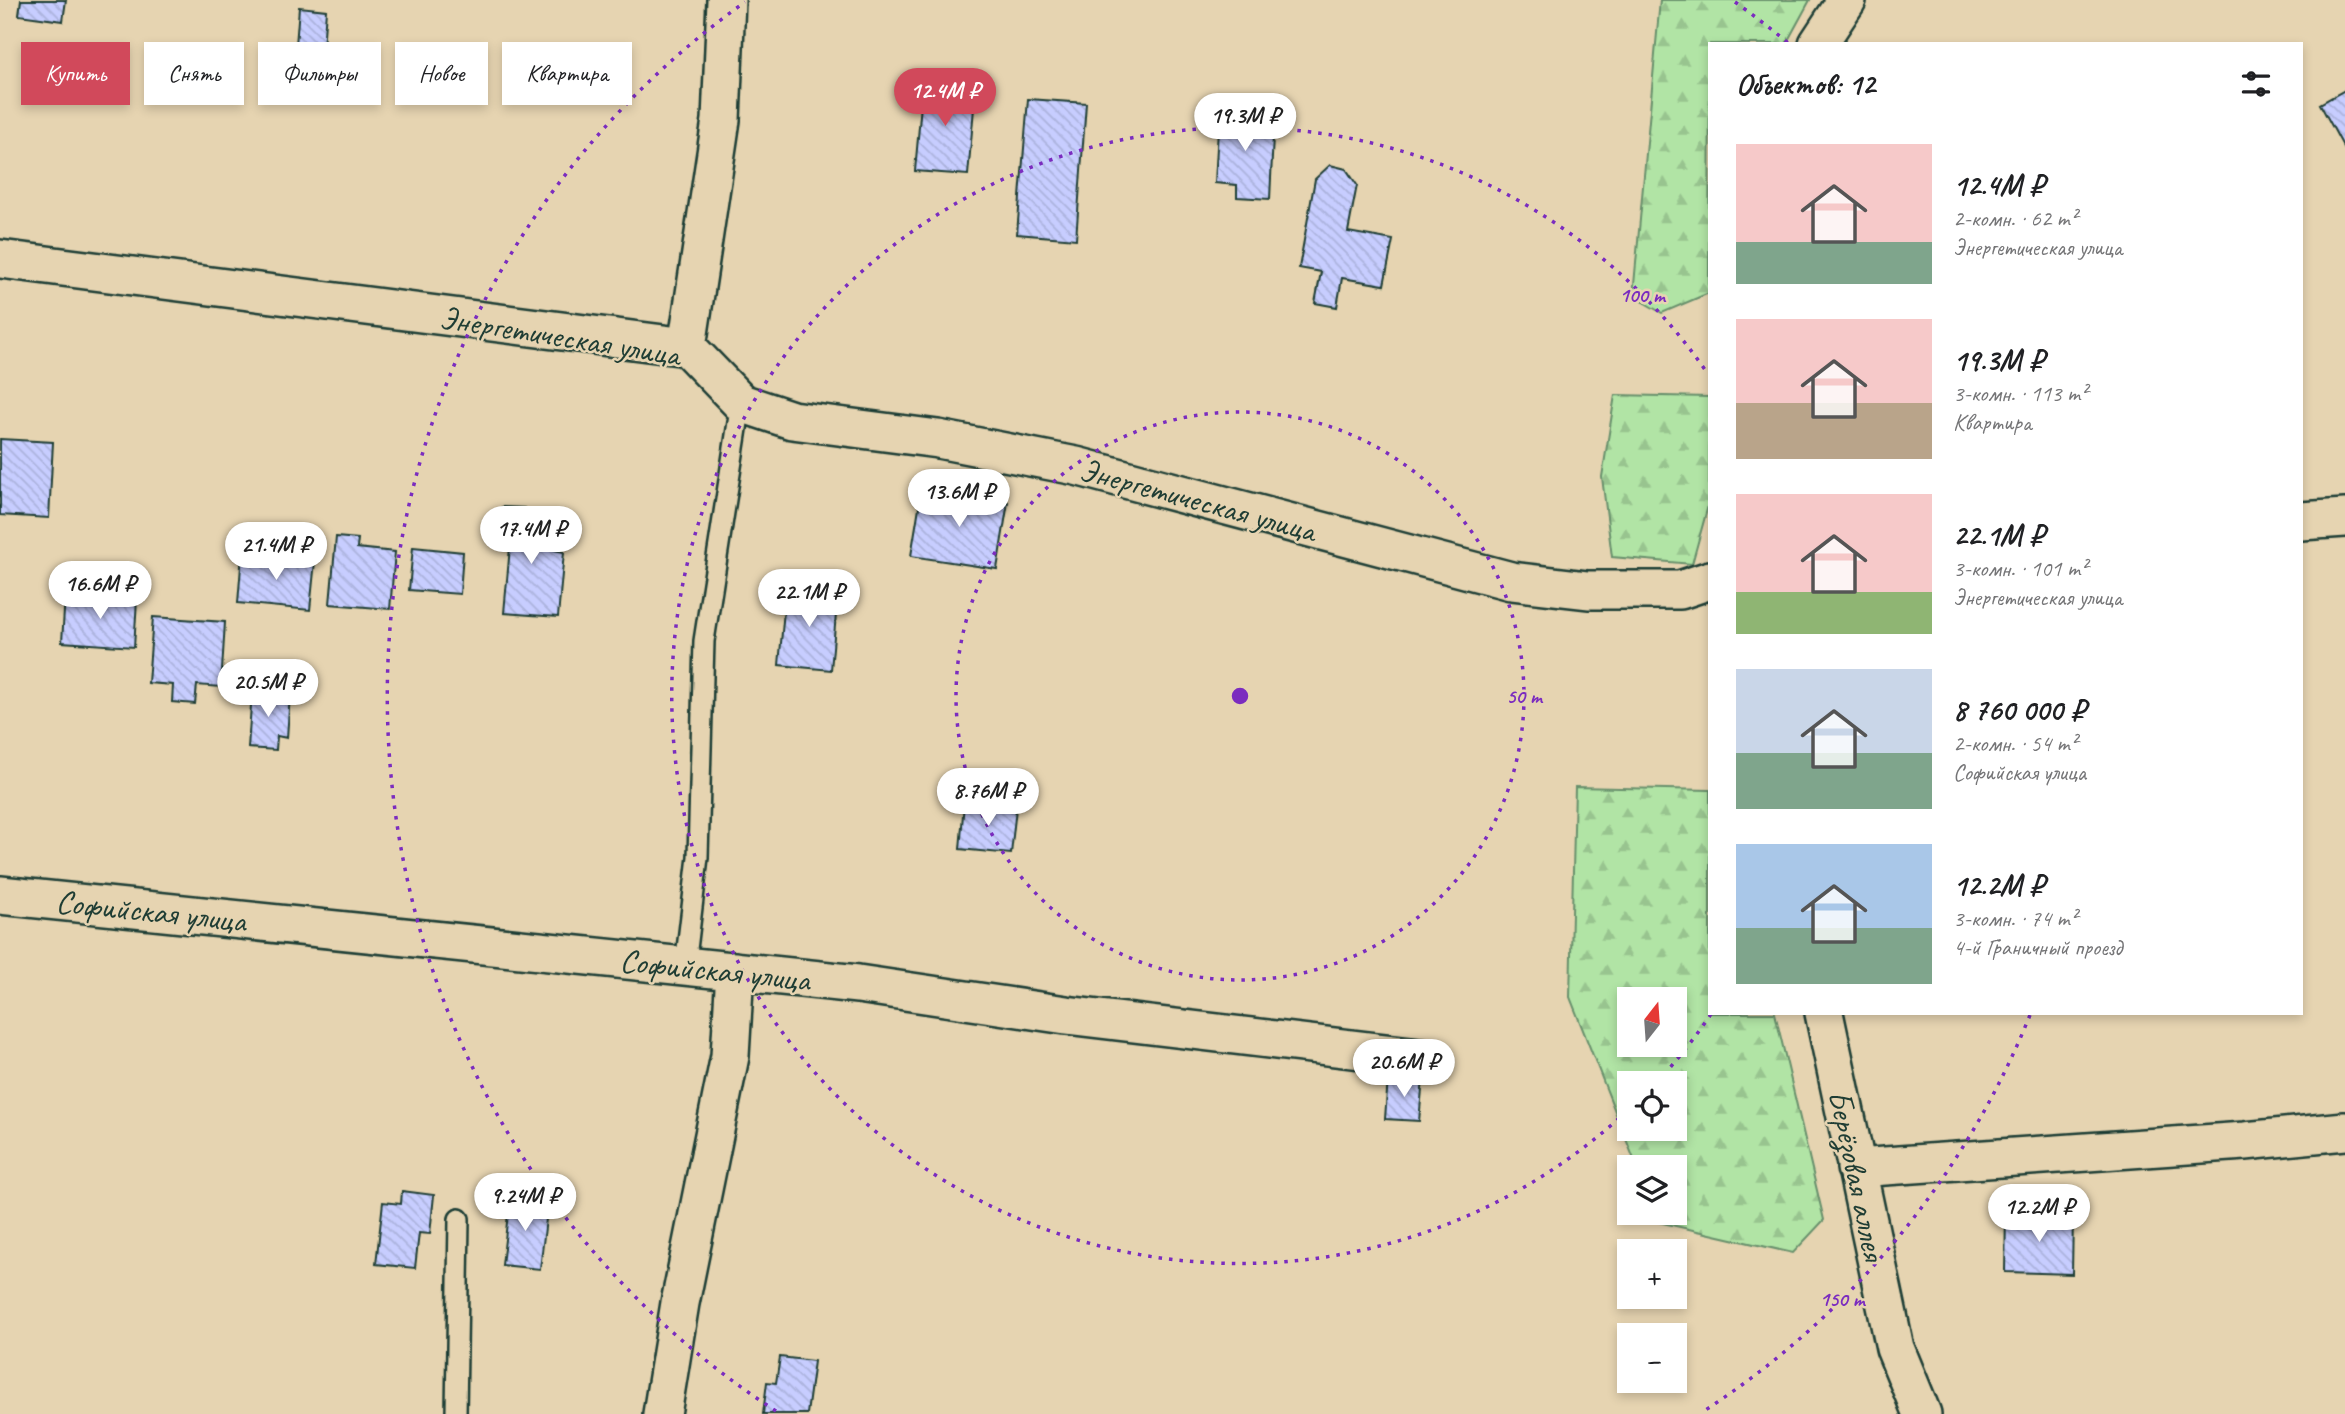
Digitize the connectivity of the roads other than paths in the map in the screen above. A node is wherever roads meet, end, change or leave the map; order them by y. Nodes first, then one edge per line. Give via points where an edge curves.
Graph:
1 (726, 0) edge
2 (1847, 0) edge
3 (1819, 42) edge
4 (0, 259) edge
5 (687, 347) junction
6 (741, 403) junction
7 (2345, 517) edge
8 (2303, 522) edge
9 (1708, 581) edge
10 (0, 895) edge
11 (685, 966) junction
12 (735, 971) junction
13 (1824, 1015) edge
14 (1428, 1058) dead end
15 (2345, 1131) edge
16 (1856, 1168) junction
17 (459, 1219) dead end
18 (456, 1414) edge
19 (662, 1414) edge
20 (1922, 1414) edge

1 - 5 street via 721,120
2 - 3 street
4 - 5 street, Энергетическая улица
5 - 6 street, Энергетическая улица
6 - 9 street, Энергетическая улица via 792,420 938,439 1076,466 1511,581 1588,590 1680,590
6 - 11 lane via 704,641 698,857
7 - 8 street
10 - 11 street, Софийская улица
11 - 12 street, Софийская улица
12 - 14 street, Софийская улица
12 - 19 street via 730,1056
13 - 16 street, Берёзовая аллея
15 - 16 street
16 - 20 street, Берёзовая аллея via 1895,1348
17 - 18 lane

